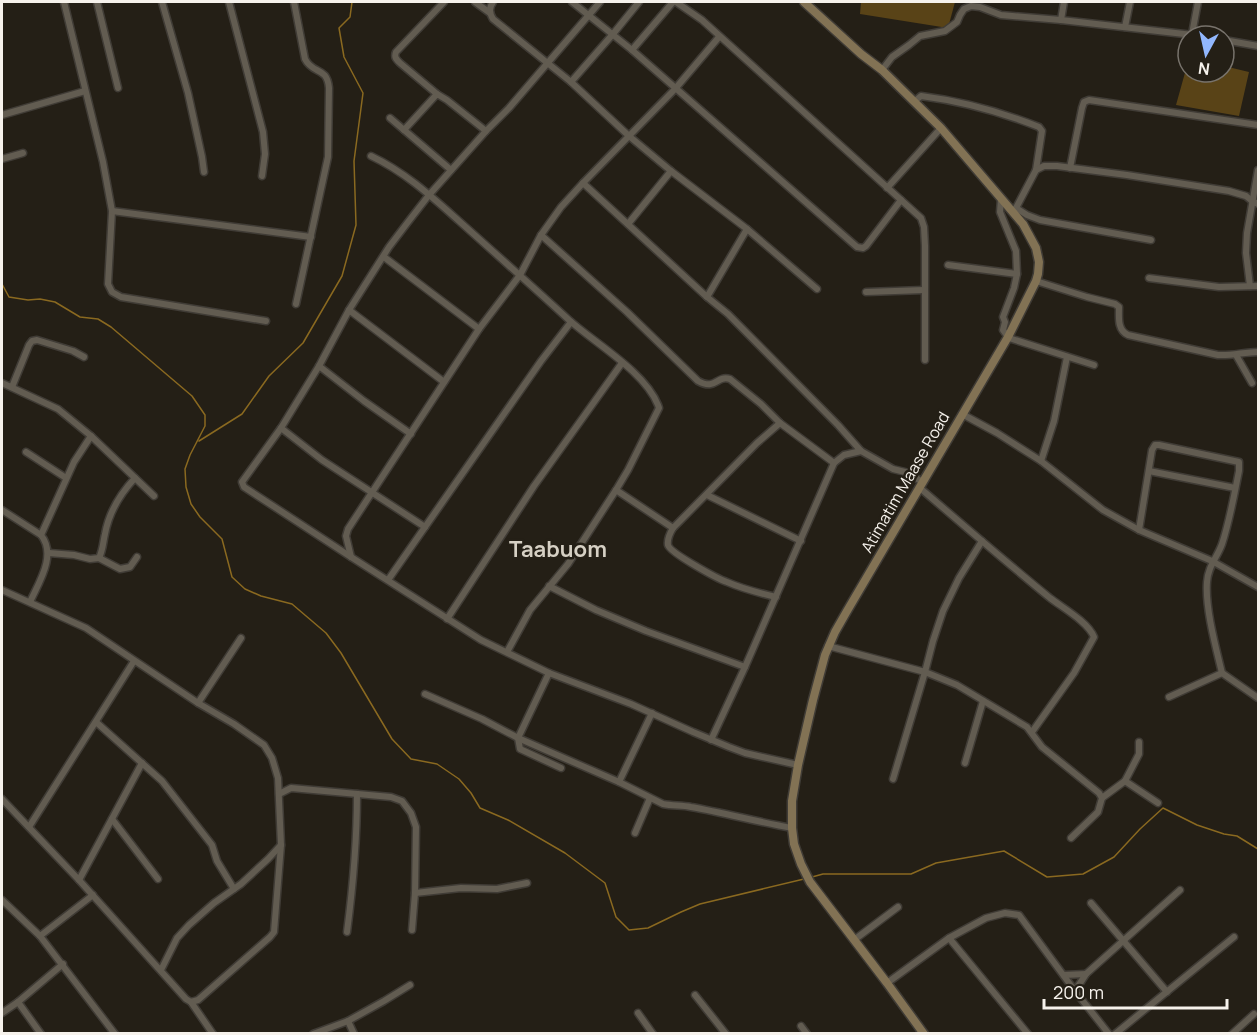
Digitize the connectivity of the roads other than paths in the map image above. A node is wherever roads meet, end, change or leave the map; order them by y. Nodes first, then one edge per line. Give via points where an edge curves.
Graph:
1 (64, 2) edge
2 (97, 2) edge
3 (162, 2) edge
4 (229, 2) edge
5 (294, 2) edge
6 (444, 2) edge
7 (475, 2) edge
8 (494, 2) edge
9 (572, 2) edge
10 (600, 2) edge
11 (639, 2) edge
12 (674, 2) edge
13 (804, 2) edge
14 (1064, 2) edge
15 (1130, 2) edge
16 (1198, 2) edge
17 (814, 5) edge
18 (490, 13) junction
19 (588, 16) junction
20 (1061, 20) junction
21 (1194, 24) edge
22 (1125, 27) junction
23 (1176, 32) edge
24 (613, 34) junction
25 (719, 37) junction
26 (1236, 42) edge
27 (1258, 45) edge
28 (632, 50) junction
29 (548, 64) junction
30 (882, 70) junction
31 (571, 82) junction
32 (118, 88) dead end
33 (675, 88) junction
34 (86, 91) junction
35 (437, 93) junction
36 (915, 101) junction
37 (2, 115) edge
38 (390, 118) dead end
39 (1258, 125) edge
40 (941, 128) junction
41 (404, 130) junction
42 (486, 131) junction
43 (629, 136) junction
44 (23, 153) dead end
45 (371, 156) dead end
46 (2, 159) edge
47 (1070, 168) junction
48 (451, 170) junction
49 (1036, 170) junction
50 (1258, 170) edge
51 (671, 171) junction
52 (204, 172) dead end
53 (262, 176) dead end
54 (583, 183) junction
55 (888, 188) junction
56 (429, 195) junction
57 (1001, 199) junction
58 (901, 200) junction
59 (1255, 203) edge
60 (112, 211) junction
61 (1016, 211) junction
62 (628, 224) junction
63 (747, 229) junction
64 (541, 235) junction
65 (311, 237) junction
66 (1151, 240) dead end
67 (384, 257) junction
68 (948, 265) dead end
69 (1017, 274) junction
70 (520, 275) junction
71 (1149, 278) dead end
72 (1036, 281) junction
73 (1251, 286) junction
74 (1258, 286) edge
75 (817, 289) dead end
76 (924, 290) junction
77 (866, 292) dead end
78 (707, 297) junction
79 (296, 304) dead end
80 (349, 310) junction
81 (266, 321) dead end
82 (572, 322) junction
83 (479, 329) junction
84 (1008, 337) junction
85 (1258, 352) edge
86 (1236, 355) junction
87 (84, 357) dead end
88 (1067, 357) junction
89 (925, 360) dead end
90 (622, 363) junction
91 (319, 366) junction
92 (1094, 366) dead end
93 (2, 382) edge
94 (444, 382) junction
95 (1252, 383) dead end
96 (12, 387) junction
97 (962, 414) junction
98 (780, 423) junction
99 (281, 428) junction
100 (411, 434) junction
101 (91, 436) junction
102 (26, 452) dead end
103 (861, 452) junction
104 (1041, 461) junction
105 (834, 463) junction
106 (1149, 471) junction
107 (66, 478) junction
108 (135, 478) junction
109 (921, 485) junction
110 (1235, 488) junction
111 (616, 490) junction
112 (372, 493) junction
113 (707, 495) junction
114 (154, 496) dead end
115 (2, 510) edge
116 (425, 527) junction
117 (673, 528) junction
118 (1139, 530) junction
119 (41, 536) junction
120 (801, 541) junction
121 (982, 541) junction
122 (48, 553) junction
123 (137, 557) dead end
124 (351, 557) junction
125 (99, 558) junction
126 (1212, 561) junction
127 (388, 580) junction
128 (549, 586) junction
129 (1258, 587) edge
130 (2, 590) edge
131 (776, 597) junction
132 (30, 602) junction
133 (447, 619) junction
134 (241, 638) dead end
135 (828, 646) junction
136 (507, 652) junction
137 (134, 661) junction
138 (745, 668) junction
139 (925, 672) junction
140 (549, 673) junction
141 (1222, 674) junction
142 (425, 694) dead end
143 (1169, 697) dead end
144 (1258, 698) edge
145 (983, 701) junction
146 (198, 704) junction
147 (652, 713) junction
148 (96, 722) junction
149 (1032, 732) junction
150 (518, 738) junction
151 (711, 740) junction
152 (1139, 742) dead end
153 (142, 763) junction
154 (965, 763) dead end
155 (798, 765) junction
156 (561, 768) dead end
157 (893, 779) dead end
158 (1125, 781) junction
159 (619, 782) junction
160 (279, 794) junction
161 (357, 794) junction
162 (650, 798) junction
163 (1102, 798) junction
164 (2, 799) edge
165 (1158, 803) dead end
166 (112, 819) junction
167 (29, 827) junction
168 (792, 828) junction
169 (635, 833) dead end
170 (1071, 838) dead end
171 (281, 845) junction
172 (158, 879) dead end
173 (79, 880) junction
174 (527, 884) dead end
175 (234, 889) junction
176 (1180, 890) dead end
177 (415, 894) junction
178 (93, 895) junction
179 (2, 900) edge
180 (1091, 903) dead end
181 (898, 907) dead end
182 (412, 930) dead end
183 (347, 932) dead end
184 (40, 936) junction
185 (1234, 937) dead end
186 (949, 938) junction
187 (854, 940) junction
188 (1124, 940) junction
189 (63, 964) junction
190 (161, 970) junction
191 (1086, 974) junction
192 (1064, 975) junction
193 (887, 983) junction
194 (410, 985) dead end
195 (1075, 991) junction
196 (1167, 992) junction
197 (694, 995) dead end
198 (18, 1002) junction
199 (191, 1002) junction
200 (2, 1012) edge
201 (638, 1013) dead end
202 (1254, 1014) dead end
203 (348, 1021) junction
204 (801, 1026) dead end
205 (41, 1034) edge
206 (115, 1034) edge
207 (213, 1034) edge
208 (313, 1034) edge
209 (354, 1034) edge
210 (653, 1034) edge
211 (726, 1034) edge
212 (807, 1034) edge
213 (924, 1034) edge
214 (1028, 1034) edge
215 (1109, 1034) edge
216 (1115, 1034) edge
217 (1232, 1034) edge

1 - 34 street
2 - 32 street
3 - 52 street via 188,93
4 - 53 street via 263,132
5 - 65 street via 305,59 326,75 329,88 328,157
6 - 35 street via 395,55
7 - 18 street
8 - 18 street
9 - 19 street
10 - 19 street
11 - 24 street
12 - 25 street
12 - 28 street
13 - 17 main road, Atimatim Maase Road
14 - 20 street
15 - 22 street
16 - 21 street
17 - 30 main road, Atimatim Maase Road
18 - 29 street
19 - 24 street
19 - 29 street
20 - 22 street
20 - 30 street via 1001,15 970,6 945,31 920,36 892,57
22 - 23 street
24 - 28 street
24 - 31 street
25 - 33 street
25 - 55 street
26 - 27 street
28 - 33 street
29 - 31 street
29 - 42 street
30 - 36 main road, Atimatim Maase Road
31 - 43 street
33 - 43 street
33 - 58 street via 859,248 866,246
34 - 37 street
34 - 60 street
35 - 41 street
35 - 42 street
36 - 40 main road, Atimatim Maase Road
36 - 49 street via 921,96 936,98 1039,127 1042,131
38 - 41 street
39 - 47 street via 1089,100 1082,108
40 - 55 street
40 - 57 main road, Atimatim Maase Road
41 - 48 street
42 - 48 street
43 - 51 street
43 - 54 street
44 - 46 street
45 - 56 street via 404,174
47 - 49 street via 1044,166
47 - 59 street via 1229,191
48 - 56 street
49 - 61 street
50 - 59 street
51 - 62 street
51 - 63 street
54 - 62 street
54 - 64 street
55 - 58 street
56 - 67 street
56 - 70 street
57 - 61 main road, Atimatim Maase Road
57 - 69 street via 1000,212 1017,251
58 - 76 street via 923,221
59 - 73 street via 1246,233
60 - 65 street
60 - 81 street via 108,284 112,292 121,297
61 - 66 street via 1040,220
61 - 72 main road, Atimatim Maase Road via 1036,248
62 - 78 street
63 - 75 street
63 - 78 street
64 - 70 street
64 - 98 street via 698,381 711,385 722,378 730,379
65 - 79 street
67 - 80 street
67 - 83 street
68 - 69 street
69 - 84 street via 1003,314 1003,330
70 - 82 street
70 - 83 street
71 - 73 street via 1219,287
72 - 84 main road, Atimatim Maase Road
72 - 86 street via 1115,304 1119,307 1120,327 1128,335 1218,355
73 - 74 street
76 - 77 street
76 - 89 street
78 - 103 street
80 - 91 street
80 - 94 street
82 - 90 street
82 - 116 street
83 - 94 street
84 - 88 street
84 - 97 main road, Atimatim Maase Road
85 - 86 street
86 - 95 street
87 - 96 street via 32,341
88 - 92 street
88 - 104 street
90 - 111 street via 647,385 659,408
90 - 133 street via 534,486
91 - 99 street
91 - 100 street
93 - 96 street
94 - 100 street
96 - 101 street via 58,409
97 - 104 street
97 - 109 main road, Atimatim Maase Road
98 - 105 street
98 - 113 street
99 - 112 street
99 - 124 street via 243,478 244,487
100 - 112 street
101 - 107 street
101 - 108 street
102 - 107 street
103 - 105 street via 844,455
103 - 109 street via 909,473
104 - 118 street via 1103,510
105 - 120 street
106 - 110 street
106 - 110 street via 1152,450 1159,444 1238,461
106 - 118 street
107 - 119 street
108 - 114 street
108 - 125 street via 114,504
109 - 121 street
109 - 135 main road, Atimatim Maase Road
110 - 126 street via 1221,546
111 - 117 street
111 - 128 street
112 - 116 street
112 - 124 street via 348,529
113 - 117 street
113 - 120 street
115 - 119 street
116 - 127 street
117 - 131 street via 668,544 674,552 724,581
118 - 126 street
119 - 122 street
120 - 131 street
121 - 139 street via 943,611
121 - 149 street via 1087,626 1094,637
122 - 125 street
122 - 132 street
123 - 125 street via 130,567 120,569
124 - 127 street
126 - 129 street
126 - 141 street via 1207,595
127 - 133 street
128 - 136 street via 530,610
128 - 138 street via 646,631
130 - 132 street
131 - 138 street
132 - 137 street via 86,628
133 - 136 street
134 - 146 street
135 - 139 street
135 - 155 main road, Atimatim Maase Road
136 - 140 street
137 - 146 street
137 - 148 street
138 - 151 street
139 - 145 street
139 - 157 street
140 - 147 street
140 - 150 street
141 - 143 street
141 - 144 street
142 - 150 street
145 - 149 street
145 - 154 street
146 - 160 street via 264,745 272,758
147 - 151 street
147 - 159 street
148 - 153 street
148 - 167 street
149 - 163 street via 1042,747
150 - 156 street via 520,749
150 - 159 street
151 - 155 street via 745,753
152 - 158 street via 1139,754
153 - 166 street
153 - 175 street via 162,781 212,845
155 - 168 main road, Atimatim Maase Road
158 - 163 street
158 - 165 street
159 - 162 street
160 - 161 street via 291,788
160 - 171 street
161 - 177 street via 391,797 402,801 411,813 416,827
161 - 183 street
162 - 168 street via 670,806 693,807
162 - 169 street
163 - 170 street via 1098,812
164 - 167 street
166 - 172 street
166 - 173 street
167 - 173 street
168 - 187 main road, Atimatim Maase Road via 794,844 810,882
171 - 175 street
171 - 199 street via 274,932
173 - 178 street
174 - 177 street
175 - 190 street via 177,938
176 - 188 street
177 - 182 street
178 - 184 street
178 - 190 street
179 - 184 street
180 - 188 street
181 - 187 street
184 - 189 street
185 - 196 street
186 - 192 street via 986,918 1005,913 1019,915
186 - 193 street
186 - 214 street
187 - 193 main road, Atimatim Maase Road
188 - 191 street
188 - 196 street
189 - 198 street
189 - 206 street
190 - 199 street
191 - 192 street
191 - 195 street
192 - 195 street
193 - 213 main road, Atimatim Maase Road
194 - 203 street
195 - 215 street
196 - 216 street
197 - 211 street
198 - 200 street
198 - 205 street
199 - 207 street
201 - 210 street
202 - 217 street
203 - 208 street
203 - 209 street
204 - 212 street

